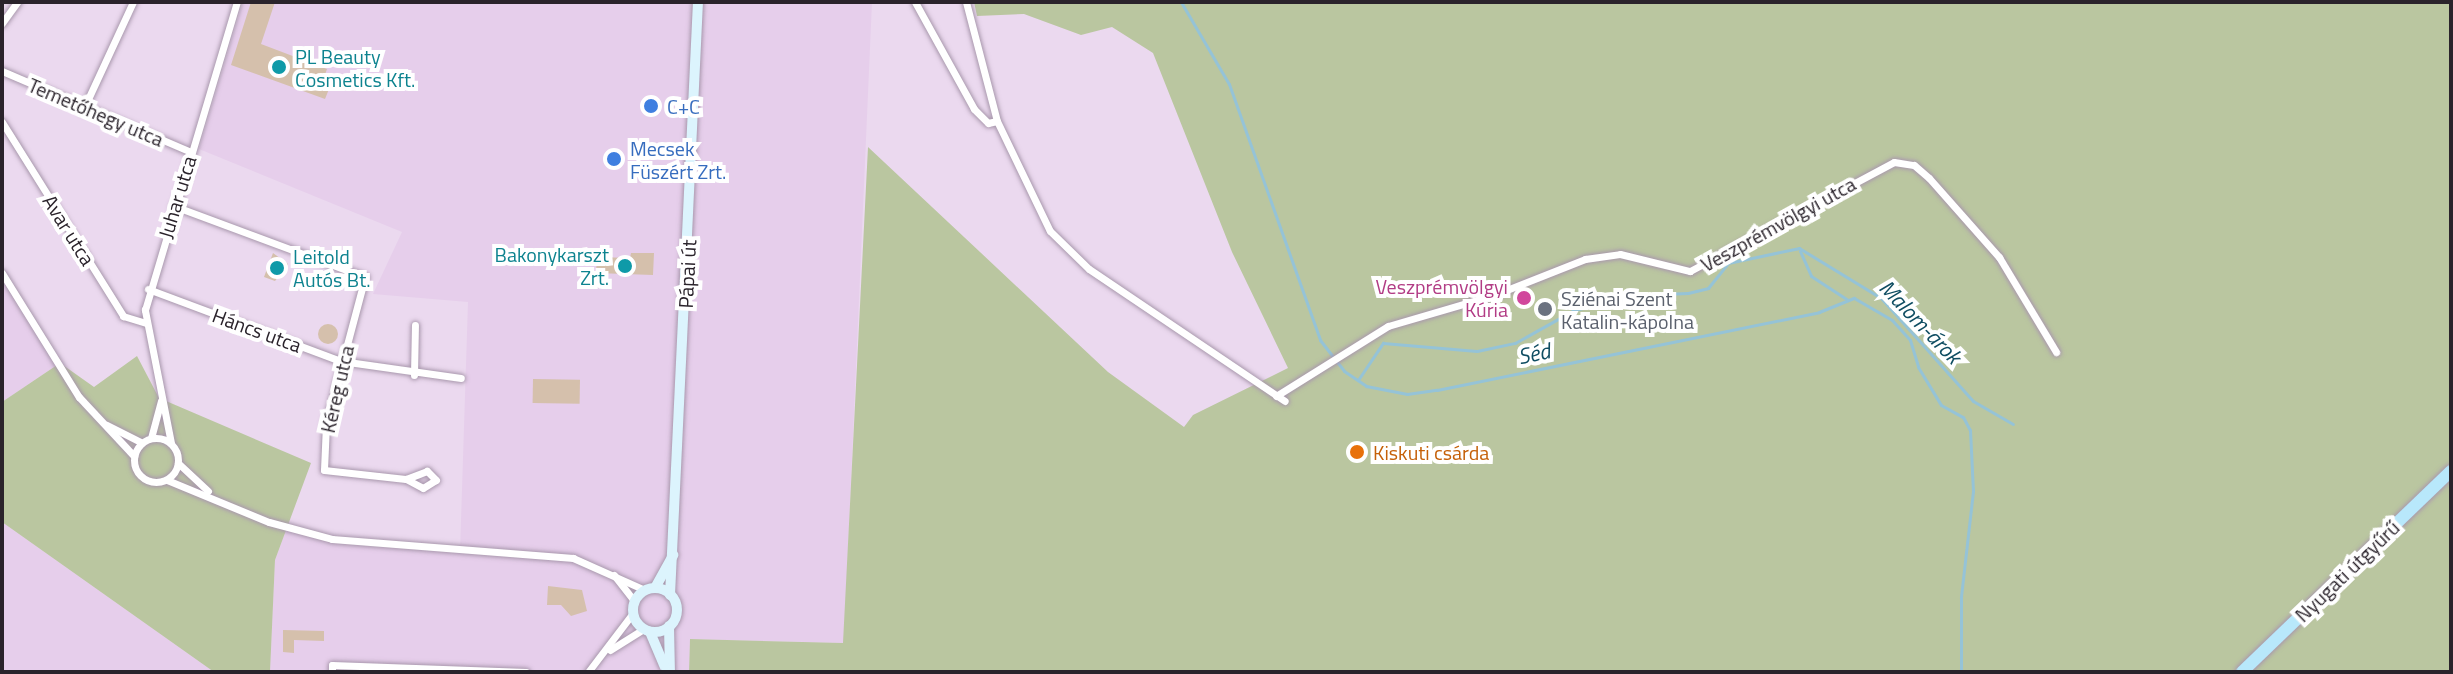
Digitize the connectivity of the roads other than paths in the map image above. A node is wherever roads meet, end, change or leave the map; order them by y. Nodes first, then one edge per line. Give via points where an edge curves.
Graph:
1 (17, 2) edge
2 (133, 2) edge
3 (237, 2) edge
4 (698, 2) edge
5 (915, 2) edge
6 (966, 2) edge
7 (2, 23) edge
8 (2, 71) edge
9 (83, 110) junction
10 (997, 121) junction
11 (2, 122) edge
12 (191, 152) junction
13 (174, 206) junction
14 (2, 273) edge
15 (148, 289) junction
16 (146, 323) junction
17 (415, 325) dead end
18 (2056, 352) dead end
19 (341, 361) junction
20 (414, 375) junction
21 (461, 378) dead end
22 (161, 394) junction
23 (1276, 396) junction
24 (1285, 401) dead end
25 (95, 416) junction
26 (151, 438) junction
27 (142, 443) junction
28 (171, 443) junction
29 (134, 456) junction
30 (178, 463) junction
31 (2451, 471) edge
32 (406, 479) dead end
33 (167, 480) junction
34 (216, 497) junction
35 (677, 546) junction
36 (610, 570) junction
37 (650, 589) junction
38 (670, 595) junction
39 (634, 607) junction
40 (669, 626) junction
41 (647, 631) junction
42 (608, 652) junction
43 (332, 668) edge
44 (523, 672) edge
45 (588, 672) edge
46 (668, 672) edge
47 (2242, 672) edge

1 - 7 street
2 - 9 street
3 - 12 street, Juhar utca
4 - 35 main road, Pápai út
5 - 10 street via 974,109 988,123
6 - 10 street
8 - 9 street, Temetőhegy utca
9 - 12 street, Temetőhegy utca
10 - 23 street via 1037,212 1068,250
11 - 16 street, Avar utca via 123,316
12 - 13 street, Juhar utca
13 - 15 street, Juhar utca
13 - 19 street, Kéreg utca via 365,277 368,284
14 - 25 street
15 - 16 street, Juhar utca
15 - 19 street, Háncs utca
16 - 22 street, Juhar utca
17 - 20 street
18 - 23 street, Veszprémvölgyi utca via 1987,245 1929,178 1914,165 1894,162 1690,271 1620,254 1585,259 1494,295 1388,326
19 - 20 street, Háncs utca
19 - 32 street, Kéreg utca via 326,424 324,470
20 - 21 street, Háncs utca
22 - 26 street, Juhar utca via 160,421
22 - 28 street, Juhar utca
23 - 24 street
25 - 27 street
25 - 29 street
26 - 27 street
26 - 28 street
27 - 29 street
28 - 30 street
29 - 33 street via 146,480
30 - 33 street
30 - 34 street
31 - 47 main road, Nyugati útgyűrű
33 - 34 street
34 - 36 street via 269,522 332,539 573,558
35 - 37 main road, Pápai út
35 - 38 main road, Pápai út
36 - 37 street
36 - 39 street
37 - 38 main road
37 - 39 main road
38 - 40 main road via 677,610
39 - 41 main road
39 - 42 street
40 - 41 main road
40 - 46 main road
41 - 42 street
41 - 46 main road
42 - 45 street
43 - 44 street

